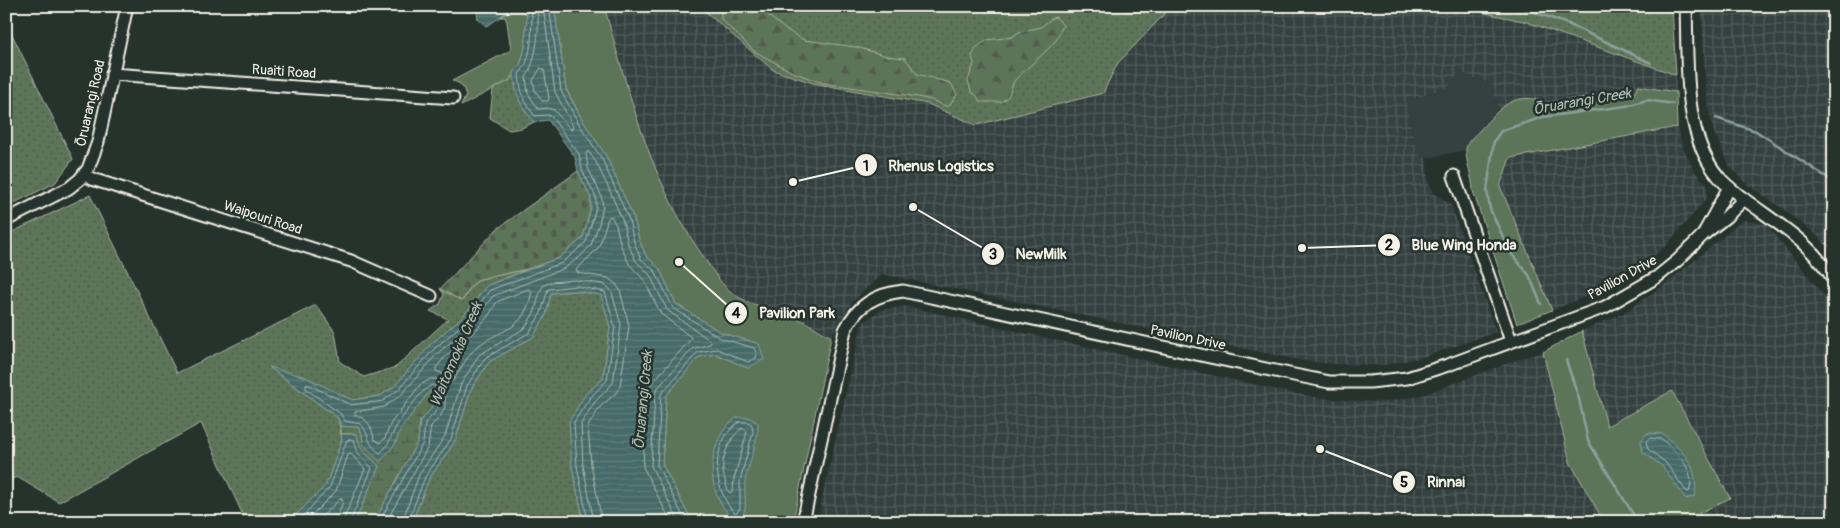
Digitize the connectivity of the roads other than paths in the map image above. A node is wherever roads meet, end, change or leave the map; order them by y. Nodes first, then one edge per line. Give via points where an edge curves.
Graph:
1 (127, 6) edge
2 (1686, 6) edge
3 (112, 74) junction
4 (453, 98) dead end
5 (84, 174) junction
6 (1454, 176) dead end
7 (1729, 187) junction
8 (1744, 199) junction
9 (6, 220) edge
10 (1703, 234) junction
11 (1834, 280) edge
12 (431, 296) dead end
13 (1511, 341) junction
14 (803, 522) edge

1 - 3 street, Ōruarangi Road
2 - 7 street via 1692,120 1705,156
3 - 4 street, Ruaiti Road
3 - 5 street, Ōruarangi Road via 95,150
5 - 9 street, Ōruarangi Road via 63,192
5 - 12 street, Waipouri Road via 351,260
6 - 13 street
7 - 8 street
7 - 10 street, Pavilion Drive
8 - 10 street, Pavilion Drive
8 - 11 street via 1796,236 1815,254
10 - 13 street, Pavilion Drive via 1657,276 1605,307
13 - 14 street, Pavilion Drive via 1407,378 1329,382 903,291 889,293 864,305 845,330

